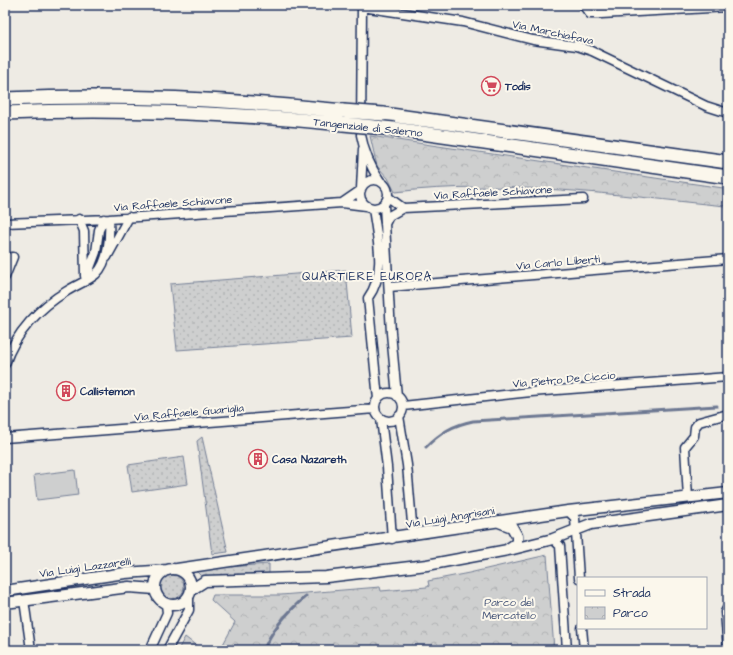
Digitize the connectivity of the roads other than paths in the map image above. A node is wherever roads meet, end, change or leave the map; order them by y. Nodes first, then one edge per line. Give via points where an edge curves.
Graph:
1 (583, 5) edge
2 (362, 6) edge
3 (728, 7) edge
4 (5, 99) edge
5 (5, 113) edge
6 (728, 113) edge
7 (363, 146) junction
8 (728, 162) edge
9 (728, 177) edge
10 (380, 181) junction
11 (361, 190) junction
12 (388, 197) junction
13 (583, 198) dead end
14 (342, 203) junction
15 (384, 205) junction
16 (370, 207) junction
17 (403, 208) junction
18 (129, 217) junction
19 (80, 219) junction
20 (107, 219) junction
21 (5, 223) edge
22 (385, 224) junction
23 (9, 258) edge
24 (728, 260) edge
25 (100, 268) junction
26 (5, 277) edge
27 (85, 281) junction
28 (389, 287) junction
29 (5, 364) edge
30 (728, 377) edge
31 (397, 396) junction
32 (378, 398) junction
33 (402, 406) junction
34 (375, 409) junction
35 (728, 414) edge
36 (399, 416) junction
37 (381, 419) junction
38 (5, 438) edge
39 (728, 493) edge
40 (688, 498) junction
41 (728, 505) edge
42 (568, 511) junction
43 (496, 521) junction
44 (576, 530) junction
45 (413, 535) junction
46 (392, 539) junction
47 (553, 539) junction
48 (503, 552) junction
49 (173, 569) junction
50 (579, 577) edge
51 (155, 589) junction
52 (5, 591) edge
53 (190, 593) junction
54 (24, 600) junction
55 (5, 603) edge
56 (166, 604) junction
57 (728, 607) edge
58 (582, 629) edge
59 (31, 650) edge
60 (150, 650) edge
61 (167, 650) edge
62 (567, 650) edge
63 (584, 650) edge
64 (728, 650) edge

1 - 3 street via 590,14
2 - 6 street, Via Marchiafava via 463,22 533,40 592,50 706,106
2 - 7 street via 360,105
4 - 8 highway, Tangenziale di Salerno, bridge via 145,98 234,101 383,114
5 - 9 highway, Tangenziale di Salerno, bridge via 196,113 343,124 394,129
7 - 10 street
7 - 11 street
10 - 11 street via 369,181
10 - 12 street via 386,186
11 - 14 street
11 - 16 street via 362,202
12 - 15 street
12 - 17 street
13 - 17 street, Via Raffaele Schiavone
14 - 16 street, Via Raffaele Schiavone
14 - 18 street, Via Raffaele Schiavone
15 - 16 street
15 - 22 street
16 - 32 street via 379,276 368,298
17 - 22 street via 390,216
18 - 20 street, Via Raffaele Schiavone
18 - 25 street
19 - 20 street, Via Raffaele Schiavone
19 - 21 street, Via Raffaele Schiavone
19 - 27 street via 84,230
20 - 25 street via 105,256
20 - 27 street via 99,230 96,252
22 - 28 street
23 - 26 street
24 - 28 street, Via Carlo Liberti
25 - 27 street
27 - 29 street via 44,306 16,340
28 - 31 street
30 - 33 street, Via Pietro De Ciccio via 531,392
31 - 32 street via 388,393
31 - 33 street
32 - 34 street
33 - 36 street
34 - 37 street
34 - 38 street, Via Raffaele Guariglia
35 - 40 street via 696,424 694,436 685,447
36 - 37 street via 392,421
36 - 45 street
37 - 46 street
39 - 40 street, Via Luigi Angrisani
40 - 42 street, Via Luigi Angrisani
41 - 44 street via 591,524
42 - 43 street, Via Luigi Angrisani
42 - 44 street via 575,518
43 - 45 street, Via Luigi Angrisani
43 - 48 street via 510,525 517,536 517,543
44 - 47 street
44 - 50 street
45 - 46 street, Via Luigi Angrisani
46 - 49 street, Via Luigi Angrisani
47 - 48 street
47 - 62 street via 560,546
48 - 53 street via 427,566 326,577 205,581
49 - 51 street via 157,579
49 - 52 street, Via Luigi Lazzarelli via 125,573
49 - 53 street via 190,579
51 - 54 street via 129,587
51 - 56 street via 158,598
53 - 56 street via 186,600 176,606
53 - 61 street via 188,610
54 - 55 street
54 - 59 street
56 - 60 street via 167,613
57 - 64 street via 725,612
58 - 63 street

